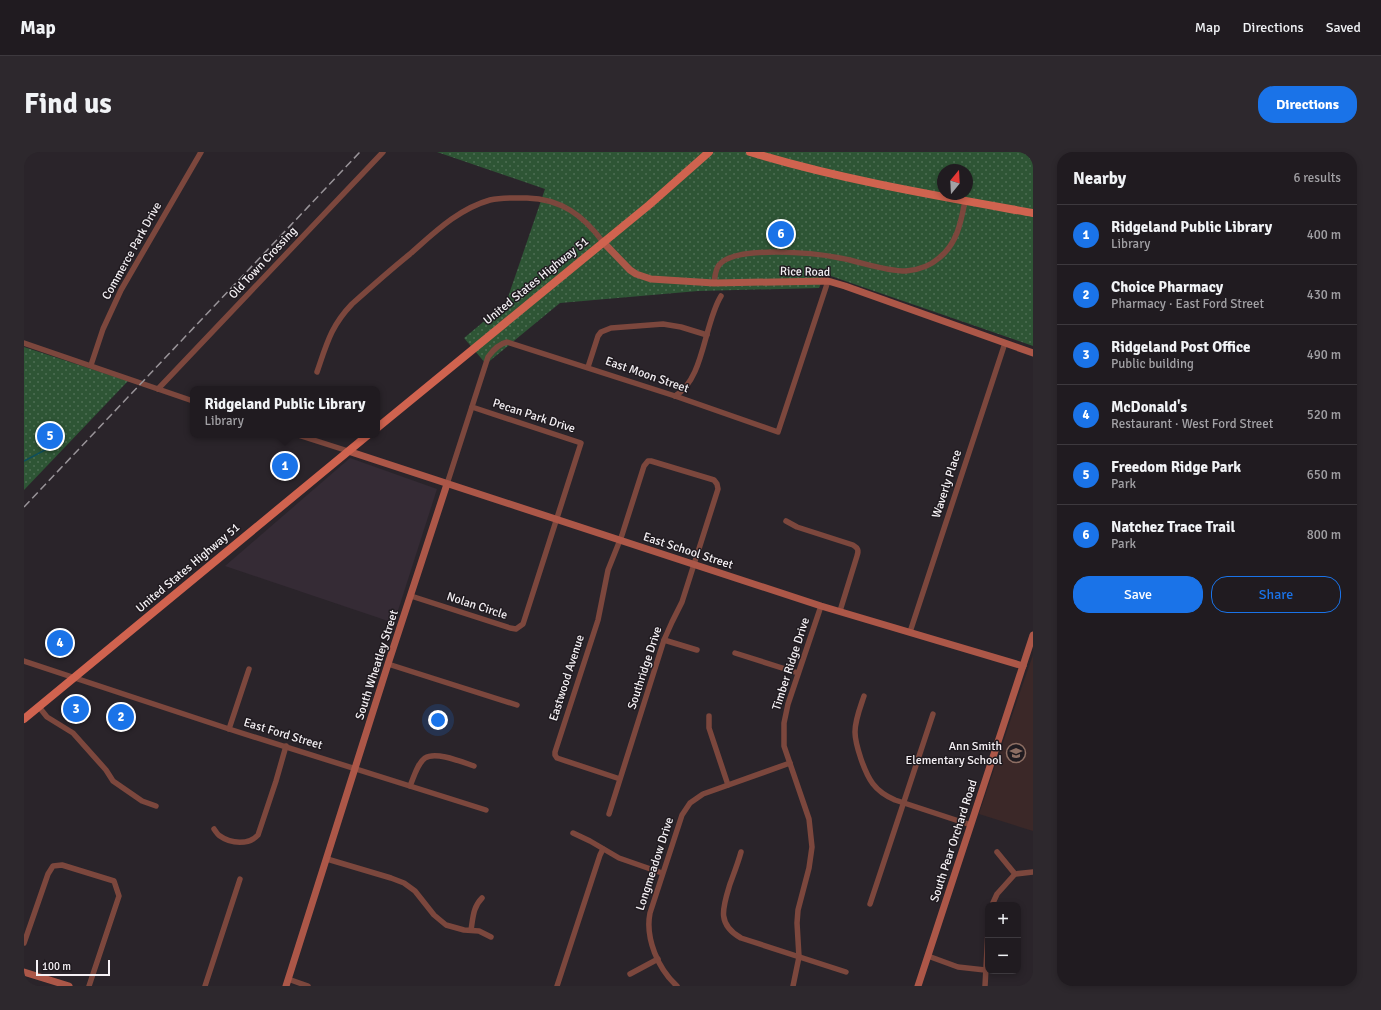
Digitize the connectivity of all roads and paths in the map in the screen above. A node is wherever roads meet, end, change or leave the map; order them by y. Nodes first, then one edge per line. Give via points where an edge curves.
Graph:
1 (201, 152) edge
2 (382, 152) edge
3 (709, 152) edge
4 (751, 152) edge
5 (965, 201) junction
6 (1033, 213) edge
7 (603, 242) junction
8 (828, 282) junction
9 (714, 283) junction
10 (721, 296) dead end
11 (707, 336) junction
12 (507, 342) joint
13 (24, 343) edge
14 (1005, 343) junction
15 (1033, 353) edge
16 (91, 365) junction
17 (588, 367) junction
18 (317, 372) dead end
19 (158, 389) junction
20 (675, 396) junction
21 (190, 400) edge
22 (472, 407) junction
23 (380, 426) edge
24 (307, 438) edge
25 (364, 438) edge
26 (348, 451) junction
27 (447, 484) junction
28 (556, 519) junction
29 (786, 521) dead end
30 (619, 540) junction
31 (694, 565) junction
32 (411, 596) junction
33 (821, 606) junction
34 (840, 611) junction
35 (910, 632) junction
36 (1033, 635) edge
37 (664, 640) junction
38 (697, 650) dead end
39 (735, 653) dead end
40 (24, 660) edge
41 (388, 664) junction
42 (1023, 666) junction
43 (249, 669) dead end
44 (798, 673) junction
45 (75, 677) junction
46 (864, 696) dead end
47 (517, 705) dead end
48 (39, 707) junction
49 (933, 714) dead end
50 (710, 716) dead end
51 (24, 719) edge
52 (229, 729) junction
53 (286, 746) junction
54 (790, 763) junction
55 (474, 766) dead end
56 (355, 768) junction
57 (620, 779) junction
58 (728, 785) junction
59 (410, 786) junction
60 (903, 803) junction
61 (156, 806) dead end
62 (486, 810) dead end
63 (609, 814) dead end
64 (971, 825) junction
65 (214, 829) dead end
66 (573, 833) dead end
67 (603, 849) junction
68 (741, 852) dead end
69 (997, 852) dead end
70 (327, 859) junction
71 (1033, 872) edge
72 (662, 873) junction
73 (1015, 874) junction
74 (240, 879) dead end
75 (482, 898) dead end
76 (993, 902) edge
77 (870, 904) dead end
78 (471, 930) junction
79 (491, 937) dead end
80 (24, 943) edge
81 (928, 956) junction
82 (800, 957) junction
83 (658, 960) junction
84 (985, 970) edge
85 (24, 972) edge
86 (846, 972) dead end
87 (630, 974) dead end
88 (985, 974) edge
89 (287, 983) edge
90 (69, 986) edge
91 (90, 986) edge
92 (205, 986) edge
93 (308, 986) edge
94 (556, 986) edge
95 (677, 986) edge
96 (793, 986) edge
97 (918, 986) edge
98 (986, 986) edge

1 - 16 street, Commerce Park Drive via 121,290 103,329
2 - 19 street, Old Town Crossing
3 - 7 main road, United States Highway 51
4 - 5 main road via 813,170
5 - 6 main road
5 - 9 street via 958,232 951,246 940,258 920,268 896,270 812,253 773,252 726,259 716,270
7 - 9 street, Rice Road via 625,266 644,277
7 - 18 street via 591,227 570,210 552,202 536,198 510,198 490,200 474,206 444,224 344,312 332,331
7 - 23 main road, United States Highway 51
8 - 9 street, Rice Road
8 - 14 street, Rice Road
8 - 20 street, East Moon Street via 778,432
10 - 11 street via 713,312
11 - 17 street via 663,324 611,328 598,336
11 - 20 street via 691,380
12 - 17 street, East Moon Street
12 - 22 street, South Wheatley Street via 502,343 488,357
13 - 16 street
14 - 15 street, Rice Road
14 - 35 street, Waverly Place
16 - 19 street
17 - 20 street, East Moon Street
19 - 21 street
22 - 27 street, South Wheatley Street
22 - 28 street, Pecan Park Drive via 581,442
24 - 26 street
25 - 26 main road, United States Highway 51
26 - 27 street, East School Street
26 - 45 main road, United States Highway 51
27 - 28 street, East School Street
27 - 32 street, South Wheatley Street
28 - 30 street, East School Street
28 - 32 street, Nolan Circle via 523,624 516,629
29 - 34 street via 856,547 857,556
30 - 31 street, East School Street
30 - 31 street, Southridge Drive via 644,466 648,461 714,480 718,489
30 - 57 street, Eastwood Avenue via 608,570 598,620 555,755 557,758
31 - 33 street, East School Street
31 - 37 street, Southridge Drive via 682,602
32 - 41 street, South Wheatley Street
33 - 34 street, East School Street
33 - 44 street, Timber Ridge Drive
34 - 35 street, East School Street
35 - 42 street, East School Street
36 - 42 street, South Pear Orchard Road
37 - 38 street
37 - 57 street, Southridge Drive
39 - 44 street
40 - 45 street, East Ford Street
41 - 47 street
41 - 56 street, South Wheatley Street
42 - 64 street, South Pear Orchard Road
43 - 52 street
44 - 54 street, Timber Ridge Drive via 784,723 784,746
45 - 48 main road, United States Highway 51
45 - 52 street, East Ford Street
46 - 60 street via 855,732 865,770 879,791
48 - 51 main road, United States Highway 51
48 - 61 street via 47,717 72,733 113,781 142,801
49 - 60 street
50 - 58 street via 709,728
52 - 53 street, East Ford Street
53 - 56 street, East Ford Street
53 - 65 street via 258,835 249,842 237,842 220,837
54 - 58 street, Longmeadow Drive
54 - 82 street, Timber Ridge Drive via 809,819 812,839 811,859 798,910
55 - 59 street via 432,755 424,758
56 - 59 street, East Ford Street
56 - 70 street, South Wheatley Street
57 - 63 street, Southridge Drive
58 - 72 street, Longmeadow Drive via 696,798 685,810
59 - 62 street, East Ford Street
60 - 64 street
60 - 77 street
64 - 81 street, South Pear Orchard Road
66 - 67 street
67 - 72 street via 627,861
67 - 94 street
68 - 82 street via 724,904 723,915 727,926 741,938
69 - 73 street
70 - 78 street via 404,883 415,891 434,915 446,925
70 - 89 street, South Wheatley Street
71 - 73 street
72 - 83 street, Longmeadow Drive via 648,920 650,937
73 - 76 street via 997,894
74 - 92 street
75 - 78 street via 474,911
78 - 79 street
80 - 91 street via 53,866 62,865 114,881 118,896
81 - 84 street via 958,966
81 - 97 street, South Pear Orchard Road
82 - 86 street
82 - 96 street, Timber Ridge Drive
83 - 87 street
83 - 95 street, Longmeadow Drive
85 - 90 street
88 - 98 street
89 - 93 street

